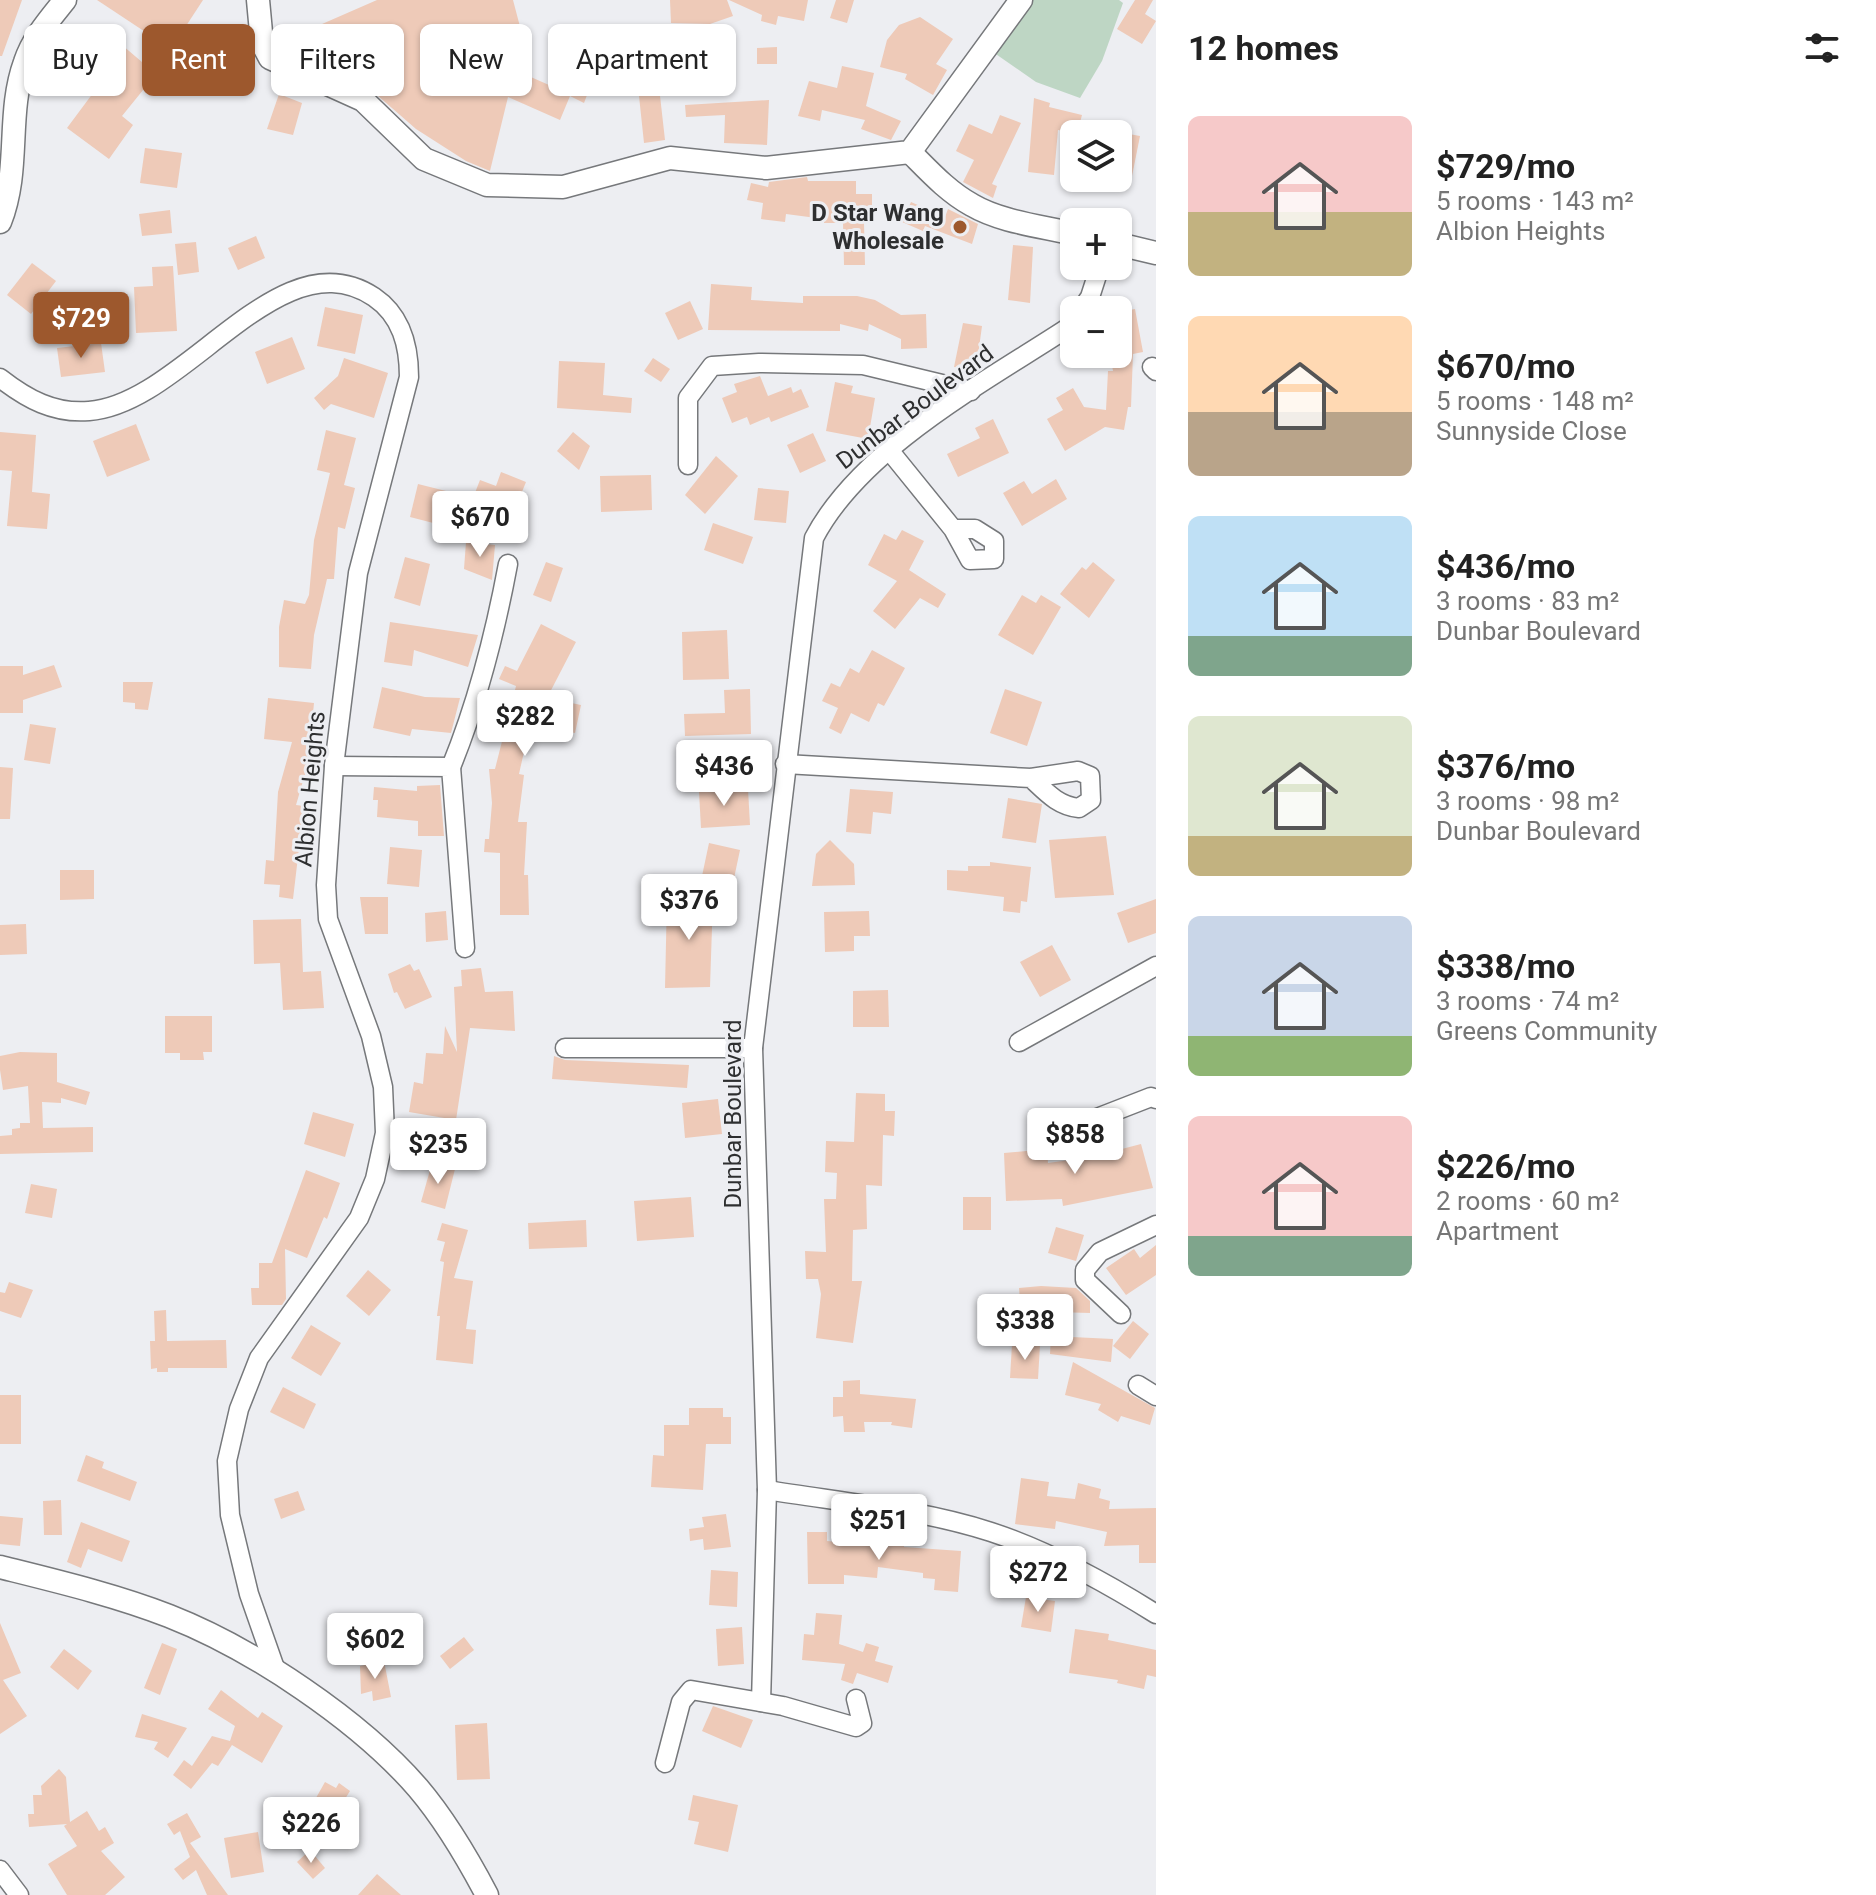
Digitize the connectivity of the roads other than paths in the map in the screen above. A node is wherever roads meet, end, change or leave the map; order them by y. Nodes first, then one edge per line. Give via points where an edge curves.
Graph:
1 (65, 0) edge
2 (258, 0) edge
3 (1021, 0) edge
4 (910, 152) junction
5 (0, 222) edge
6 (1060, 231) edge
7 (1132, 247) edge
8 (1156, 253) edge
9 (1060, 333) edge
10 (0, 378) edge
11 (971, 391) junction
12 (889, 450) junction
13 (688, 465) dead end
14 (953, 529) dead end
15 (508, 564) dead end
16 (785, 764) junction
17 (334, 766) junction
18 (451, 767) junction
19 (1031, 778) dead end
20 (465, 948) dead end
21 (1156, 966) edge
22 (1019, 1042) dead end
23 (565, 1048) dead end
24 (753, 1048) junction
25 (1156, 1099) edge
26 (1061, 1132) dead end
27 (1156, 1225) edge
28 (1121, 1314) dead end
29 (1138, 1385) dead end
30 (1156, 1396) edge
31 (767, 1490) junction
32 (0, 1567) edge
33 (1156, 1614) edge
34 (276, 1671) junction
35 (856, 1699) dead end
36 (761, 1702) junction
37 (665, 1763) dead end
38 (0, 1870) edge
39 (19, 1895) edge
40 (487, 1895) edge

1 - 5 street via 38,34 24,64 13,183
2 - 4 street via 262,43 270,58 363,100 424,159 487,185 563,187 670,158 766,168
3 - 4 street
4 - 6 street via 972,206
7 - 8 street
9 - 11 street, Dunbar Boulevard
10 - 17 street, Albion Heights via 25,398 57,409 90,411 153,389 250,316 314,283 361,289 393,315 409,353 409,377 358,573
11 - 12 street, Dunbar Boulevard
11 - 13 street via 863,365 712,366 688,398
12 - 14 street
12 - 16 street, Dunbar Boulevard via 829,508 814,538
15 - 18 street via 472,717
16 - 19 street
16 - 24 street, Dunbar Boulevard
17 - 18 street
17 - 34 street, Albion Heights via 328,919 371,1036 383,1087 385,1133 359,1218 259,1358 227,1461 230,1515 249,1594
18 - 20 street
21 - 22 street
23 - 24 street
24 - 31 street, Dunbar Boulevard
25 - 26 street
27 - 28 street via 1100,1252 1085,1270 1085,1280
29 - 30 street
31 - 33 street via 990,1531 1048,1554
31 - 36 street, Dunbar Boulevard
32 - 34 street via 167,1615
34 - 40 street via 371,1741 417,1788 458,1842
35 - 36 street via 862,1723 856,1727
36 - 37 street via 691,1690 681,1702
38 - 39 street

